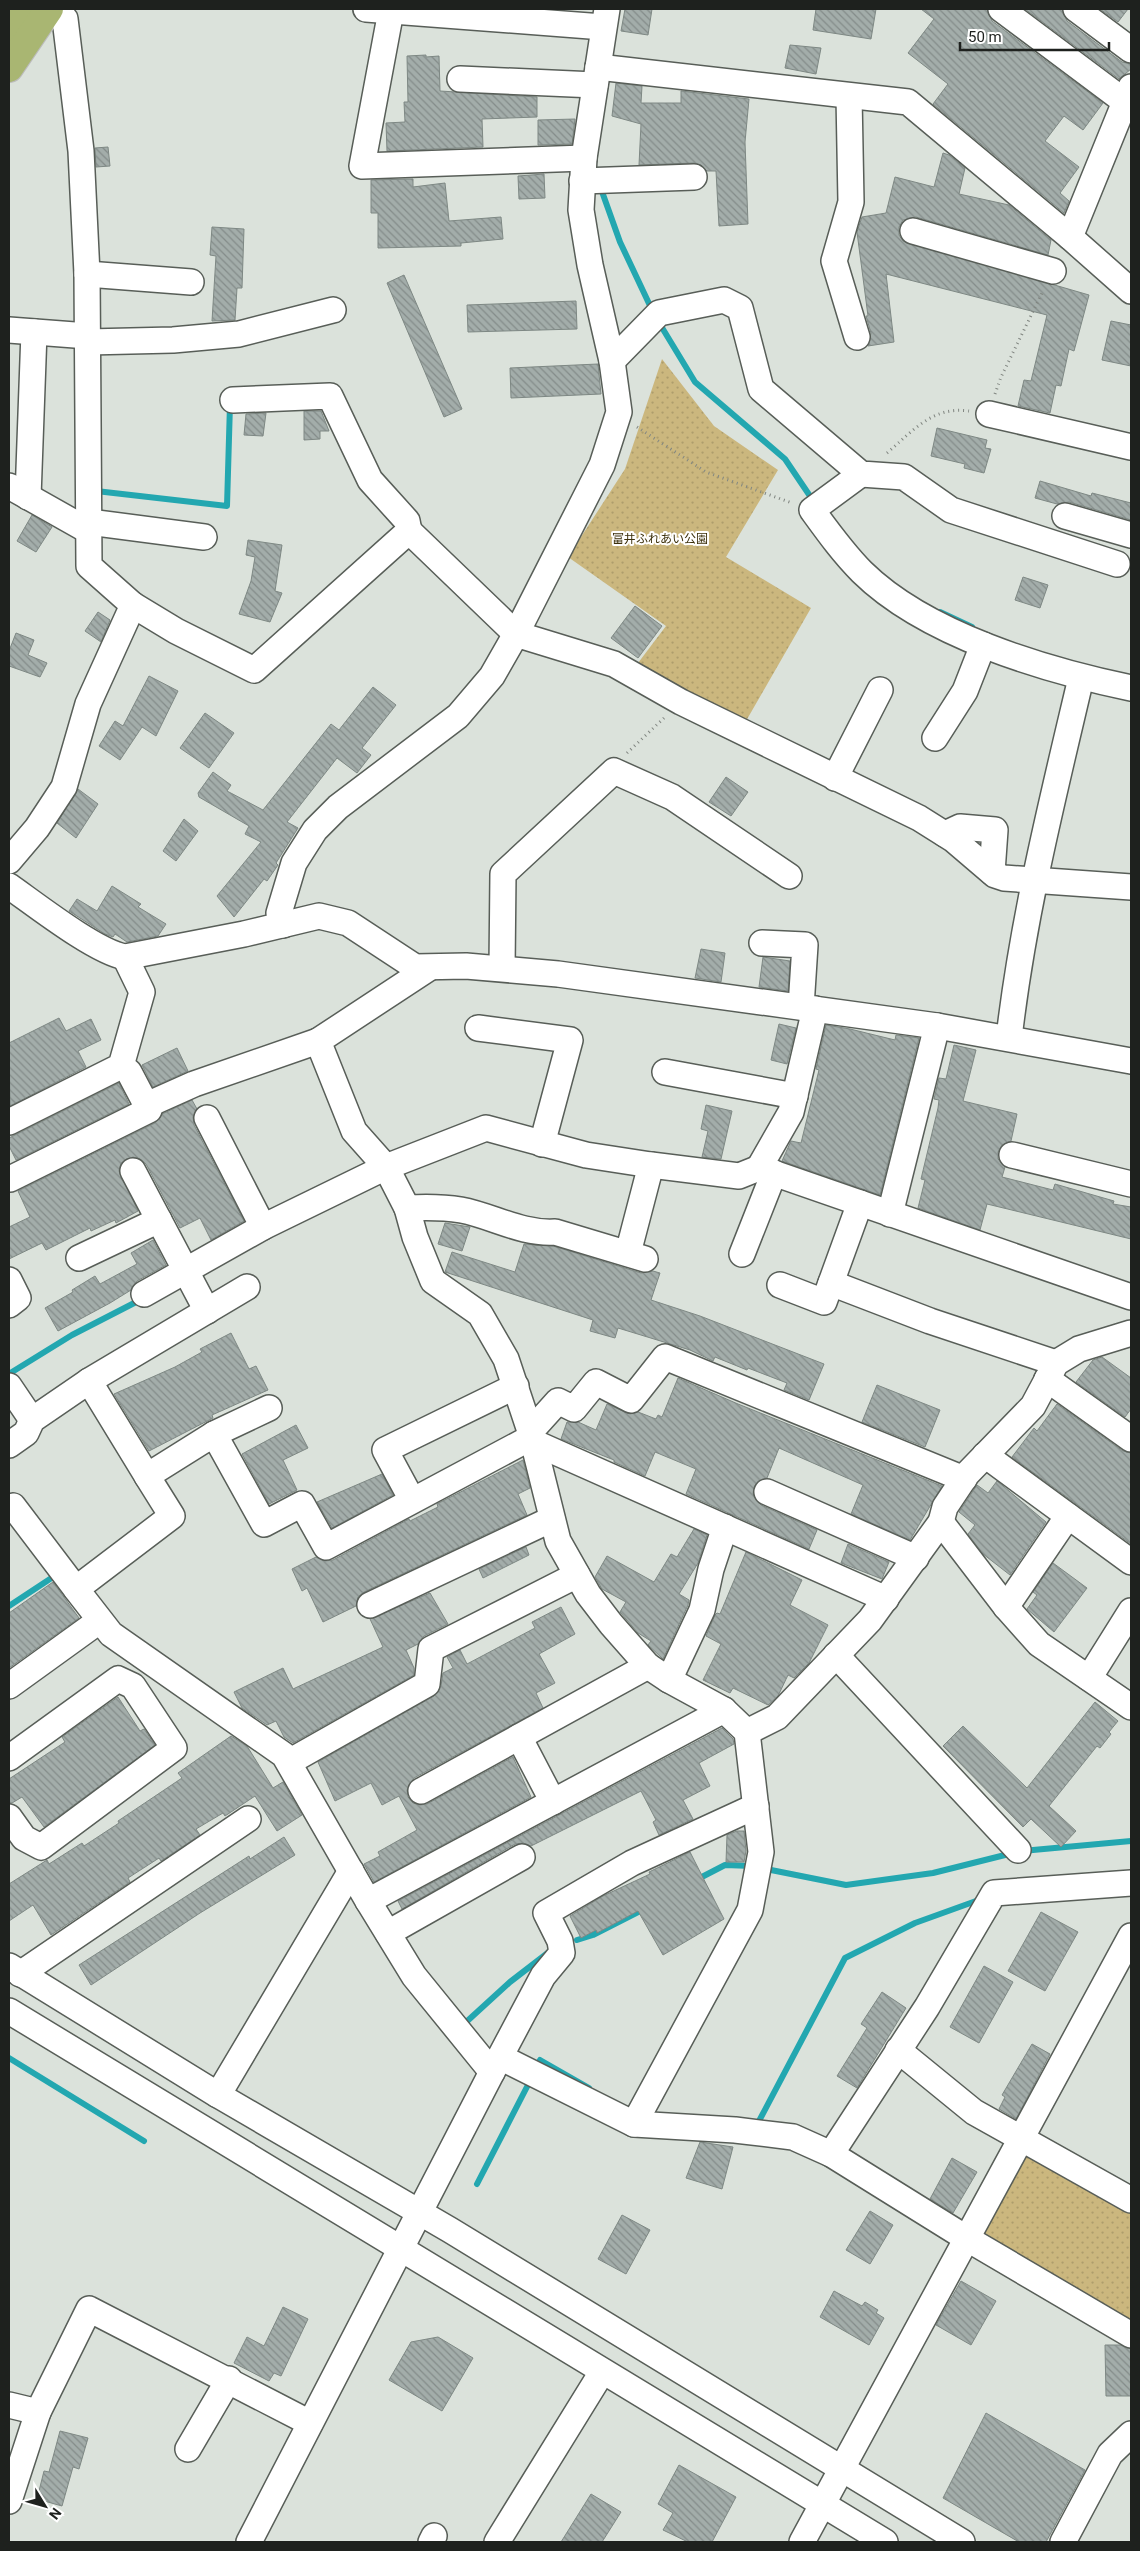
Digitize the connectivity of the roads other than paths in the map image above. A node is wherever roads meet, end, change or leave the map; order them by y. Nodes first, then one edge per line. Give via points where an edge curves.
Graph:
1 (25, 9) edge
2 (50, 9) edge
3 (366, 9) edge
4 (1001, 9) edge
5 (1076, 9) edge
6 (391, 11) junction
7 (605, 18) edge
8 (9, 32) edge
9 (1131, 50) edge
10 (9, 68) edge
11 (603, 72) junction
12 (460, 79) dead end
13 (1128, 94) edge
14 (849, 96) junction
15 (589, 175) junction
16 (694, 177) dead end
17 (913, 231) dead end
18 (1070, 237) junction
19 (1053, 271) road end
20 (88, 274) junction
21 (191, 282) dead end
22 (1131, 291) edge
23 (333, 310) dead end
24 (9, 330) edge
25 (34, 332) junction
26 (857, 337) dead end
27 (88, 339) junction
28 (612, 361) junction
29 (233, 400) dead end
30 (989, 414) road end
31 (1131, 446) edge
32 (862, 474) junction
33 (19, 492) edge
34 (1065, 516) dead end
35 (89, 526) junction
36 (409, 531) junction
37 (1131, 535) edge
38 (204, 537) dead end
39 (1118, 564) dead end
40 (133, 605) junction
41 (519, 628) junction
42 (983, 645) junction
43 (1081, 678) junction
44 (1131, 688) edge
45 (880, 690) dead end
46 (935, 738) dead end
47 (838, 771) junction
48 (945, 834) junction
49 (9, 861) edge
50 (997, 875) junction
51 (789, 876) dead end
52 (1033, 885) junction
53 (9, 886) edge
54 (1131, 887) edge
55 (281, 920) junction
56 (762, 943) dead end
57 (125, 957) junction
58 (502, 962) junction
59 (429, 968) junction
60 (805, 1002) junction
61 (937, 1026) junction
62 (478, 1028) dead end
63 (1009, 1033) junction
64 (318, 1041) junction
65 (1131, 1061) edge
66 (121, 1066) junction
67 (665, 1072) dead end
68 (795, 1096) junction
69 (146, 1103) junction
70 (207, 1118) dead end
71 (9, 1122) edge
72 (542, 1144) junction
73 (1012, 1155) dead end
74 (651, 1165) junction
75 (386, 1167) junction
76 (766, 1170) junction
77 (133, 1171) dead end
78 (10, 1179) dead end
79 (1131, 1184) edge
80 (860, 1203) junction
81 (406, 1208) junction
82 (890, 1214) junction
83 (159, 1220) junction
84 (262, 1227) junction
85 (742, 1254) dead end
86 (79, 1258) dead end
87 (186, 1272) junction
88 (9, 1280) edge
89 (831, 1283) junction
90 (780, 1285) dead end
91 (247, 1287) dead end
92 (144, 1294) dead end
93 (1131, 1298) edge
94 (9, 1305) edge
95 (207, 1311) junction
96 (1131, 1333) edge
97 (1052, 1371) junction
98 (89, 1381) junction
99 (9, 1386) edge
100 (516, 1386) junction
101 (269, 1408) dead end
102 (32, 1420) junction
103 (214, 1434) junction
104 (532, 1437) junction
105 (1131, 1439) edge
106 (9, 1445) edge
107 (985, 1456) junction
108 (147, 1476) junction
109 (964, 1479) junction
110 (767, 1492) dead end
111 (412, 1500) junction
112 (14, 1514) edge
113 (1068, 1516) junction
114 (552, 1519) junction
115 (941, 1522) junction
116 (725, 1527) junction
117 (916, 1558) junction
118 (1131, 1562) edge
119 (577, 1575) junction
120 (76, 1589) junction
121 (886, 1599) junction
122 (370, 1605) dead end
123 (1006, 1607) junction
124 (1131, 1611) edge
125 (99, 1621) junction
126 (836, 1655) junction
127 (648, 1666) junction
128 (1090, 1678) junction
129 (669, 1680) junction
130 (9, 1686) edge
131 (1131, 1707) edge
132 (724, 1710) junction
133 (747, 1732) junction
134 (519, 1737) junction
135 (9, 1758) edge
136 (289, 1762) junction
137 (421, 1791) dead end
138 (553, 1802) junction
139 (756, 1806) junction
140 (9, 1817) edge
141 (248, 1819) dead end
142 (17, 1844) edge
143 (1018, 1850) dead end
144 (522, 1857) dead end
145 (351, 1871) junction
146 (1131, 1883) edge
147 (368, 1901) junction
148 (388, 1933) junction
149 (1131, 1936) edge
150 (15, 1970) edge
151 (9, 2011) edge
152 (898, 2050) junction
153 (496, 2064) junction
154 (218, 2096) junction
155 (634, 2124) junction
156 (1020, 2139) junction
157 (831, 2154) junction
158 (1131, 2200) edge
159 (419, 2212) junction
160 (969, 2232) junction
161 (400, 2248) junction
162 (1131, 2335) edge
163 (602, 2372) junction
164 (229, 2379) junction
165 (9, 2405) edge
166 (38, 2412) junction
167 (310, 2423) junction
168 (1131, 2434) edge
169 (188, 2449) dead end
170 (841, 2468) junction
171 (9, 2501) edge
172 (821, 2504) junction
173 (249, 2542) edge
174 (496, 2542) edge
175 (802, 2542) edge
176 (885, 2542) edge
177 (962, 2542) edge
178 (1063, 2542) edge

1 - 8 highway
2 - 10 highway
2 - 20 street via 65,19 81,151
3 - 6 street
4 - 13 street
5 - 9 street
6 - 7 street
6 - 15 street via 362,166
7 - 11 street
11 - 12 street
11 - 14 street
11 - 15 street
13 - 18 street
14 - 18 street via 908,102
14 - 26 street via 851,202 834,261
15 - 16 street
15 - 28 street via 581,210
17 - 19 street
18 - 22 street
20 - 21 street
20 - 27 street
23 - 27 street via 239,334 173,340
24 - 25 street
25 - 27 street
25 - 33 street
27 - 35 street
28 - 32 street via 655,316 724,300 740,308 761,389
28 - 41 street via 619,412 602,465
29 - 36 street via 330,396 370,480 408,521
30 - 31 street
32 - 39 street via 904,477 951,510
32 - 42 street via 812,510 863,573 889,594
33 - 35 street
34 - 37 street
35 - 38 street
35 - 40 street via 89,566
36 - 40 street via 254,670 176,631
36 - 41 street
40 - 49 street via 88,704 64,787 37,828
41 - 47 street via 614,664 681,702
41 - 55 street via 492,676 458,716 338,807 315,830 294,863
42 - 43 street
42 - 46 street via 965,691
43 - 44 street
43 - 52 street
45 - 47 street
47 - 48 street
48 - 50 street
48 - 50 street via 960,827 995,830
50 - 52 street
51 - 58 street via 672,797 614,771 503,874
52 - 54 street
52 - 63 street
53 - 57 street via 60,922 114,955
55 - 57 street
55 - 59 street via 319,916 338,919 415,967
56 - 60 street via 805,945
57 - 66 street via 142,992
58 - 59 street
58 - 60 street
59 - 64 street
60 - 61 street
60 - 68 street
61 - 63 street
61 - 82 street
62 - 72 street via 570,1040
63 - 65 street
64 - 69 street
64 - 75 street via 354,1131
66 - 69 street via 129,1072
66 - 71 street
67 - 68 street
68 - 76 street
69 - 78 street via 149,1110
70 - 84 street
72 - 74 street
72 - 75 street via 486,1128
73 - 79 street
74 - 76 street via 739,1176
74 - 81 street via 636,1256 554,1232 510,1226 461,1210
75 - 81 street
75 - 84 street
76 - 80 street
76 - 85 street
77 - 83 street
80 - 82 street
80 - 89 street
81 - 100 street via 434,1282 480,1314 506,1359
82 - 93 street
83 - 86 street
83 - 87 street
84 - 87 street
87 - 92 street
87 - 95 street
88 - 94 street via 18,1298
89 - 90 street via 824,1302
89 - 97 street
91 - 95 street
95 - 98 street
96 - 97 street via 1079,1349
97 - 105 street
97 - 107 street via 1033,1406
98 - 102 street
98 - 108 street
99 - 102 street
100 - 104 street
100 - 111 street via 385,1450
101 - 103 street
102 - 106 street via 26,1433
103 - 108 street
103 - 111 street via 264,1524 302,1504 326,1546
104 - 109 street via 558,1401 574,1409 596,1382 631,1400 665,1358
104 - 111 street
104 - 114 street
104 - 116 street
107 - 109 street
107 - 113 street
108 - 120 street via 172,1516
109 - 115 street via 945,1507
110 - 117 street
112 - 120 street
113 - 118 street
113 - 123 street
114 - 119 street via 558,1541
114 - 122 street
115 - 117 street
115 - 123 street
116 - 121 street
116 - 129 street via 702,1610
117 - 121 street
119 - 127 street via 611,1624
119 - 136 street via 431,1649 427,1684
120 - 125 street
121 - 126 street
123 - 128 street via 1039,1644
124 - 128 street
125 - 130 street
125 - 136 street via 111,1634 284,1755
126 - 133 street via 777,1717
126 - 143 street
127 - 129 street
127 - 134 street
128 - 131 street
129 - 132 street
132 - 133 street
132 - 138 street
133 - 139 street
134 - 137 street
134 - 138 street
135 - 142 street via 118,1679 133,1686 174,1748 41,1847
136 - 145 street
138 - 147 street
139 - 153 street via 632,1863 546,1914 560,1941 562,1954 544,1976
139 - 155 street via 761,1852 750,1910
140 - 142 street
141 - 150 street
144 - 148 street
145 - 147 street
145 - 154 street
146 - 152 street via 994,1893
147 - 148 street
148 - 153 street via 414,1976
149 - 156 street
150 - 154 street
151 - 161 street
152 - 156 street via 974,2112
152 - 157 street
153 - 155 street via 534,2074
153 - 159 street
154 - 159 street
155 - 157 street via 793,2137
156 - 158 street
156 - 160 street
157 - 160 street
159 - 161 street
159 - 170 street
160 - 162 street
160 - 170 street
161 - 163 street
161 - 167 street
163 - 172 street
163 - 174 street
164 - 166 street via 89,2308
164 - 167 street
164 - 169 street
165 - 166 street
166 - 171 street
167 - 173 street
168 - 178 street via 1110,2454
170 - 172 street
170 - 177 street
172 - 175 street
172 - 176 street

